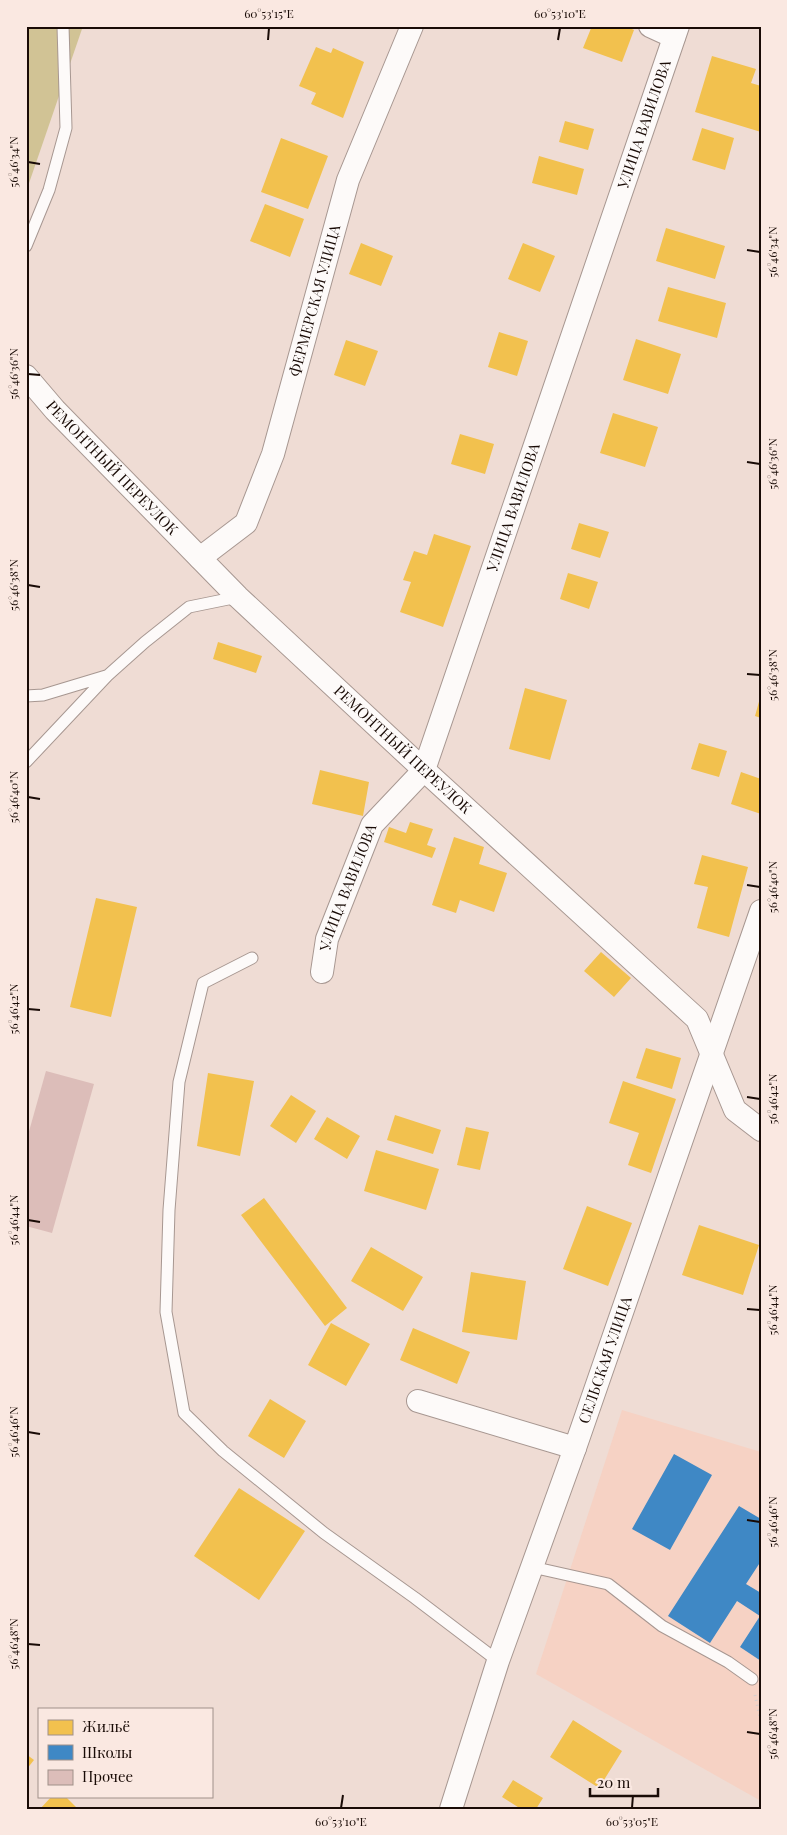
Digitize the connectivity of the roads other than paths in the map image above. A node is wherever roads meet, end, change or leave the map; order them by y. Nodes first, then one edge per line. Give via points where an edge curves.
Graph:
1 (63, 26) edge
2 (412, 26) edge
3 (650, 26) edge
4 (676, 32) edge
5 (26, 246) edge
6 (26, 376) edge
7 (200, 558) junction
8 (238, 597) junction
9 (107, 676) junction
10 (26, 696) edge
11 (26, 762) edge
12 (424, 770) junction
13 (761, 911) edge
14 (252, 958) dead end
15 (322, 972) dead end
16 (712, 1052) junction
17 (761, 1130) edge
18 (418, 1401) dead end
19 (575, 1448) junction
20 (532, 1567) junction
21 (498, 1661) junction
22 (752, 1679) road end
23 (451, 1809) edge

1 - 5 lane via 66,128 49,190
2 - 7 street, ФЕРМЕРСКАЯ УЛИЦА via 348,180 273,454 246,523
3 - 4 street
4 - 12 street, УЛИЦА ВАВИЛОВА
6 - 7 street, РЕМОНТНЫЙ ПЕРЕУЛОК via 55,410
7 - 8 street, РЕМОНТНЫЙ ПЕРЕУЛОК
8 - 9 lane via 189,607
8 - 12 street, РЕМОНТНЫЙ ПЕРЕУЛОК
9 - 10 lane via 43,695
9 - 11 lane
12 - 15 street, УЛИЦА ВАВИЛОВА via 372,825 326,939
12 - 16 street, РЕМОНТНЫЙ ПЕРЕУЛОК via 697,1019
13 - 16 street, СЕЛЬСКАЯ УЛИЦА
14 - 21 lane via 203,982 179,1082 169,1210 166,1312 184,1413 223,1450 324,1533
16 - 17 street, РЕМОНТНЫЙ ПЕРЕУЛОК via 735,1110
16 - 19 street, СЕЛЬСКАЯ УЛИЦА
18 - 19 street
19 - 20 street, СЕЛЬСКАЯ УЛИЦА
20 - 21 street, СЕЛЬСКАЯ УЛИЦА
20 - 22 lane via 608,1584 662,1626
21 - 23 street, СЕЛЬСКАЯ УЛИЦА

